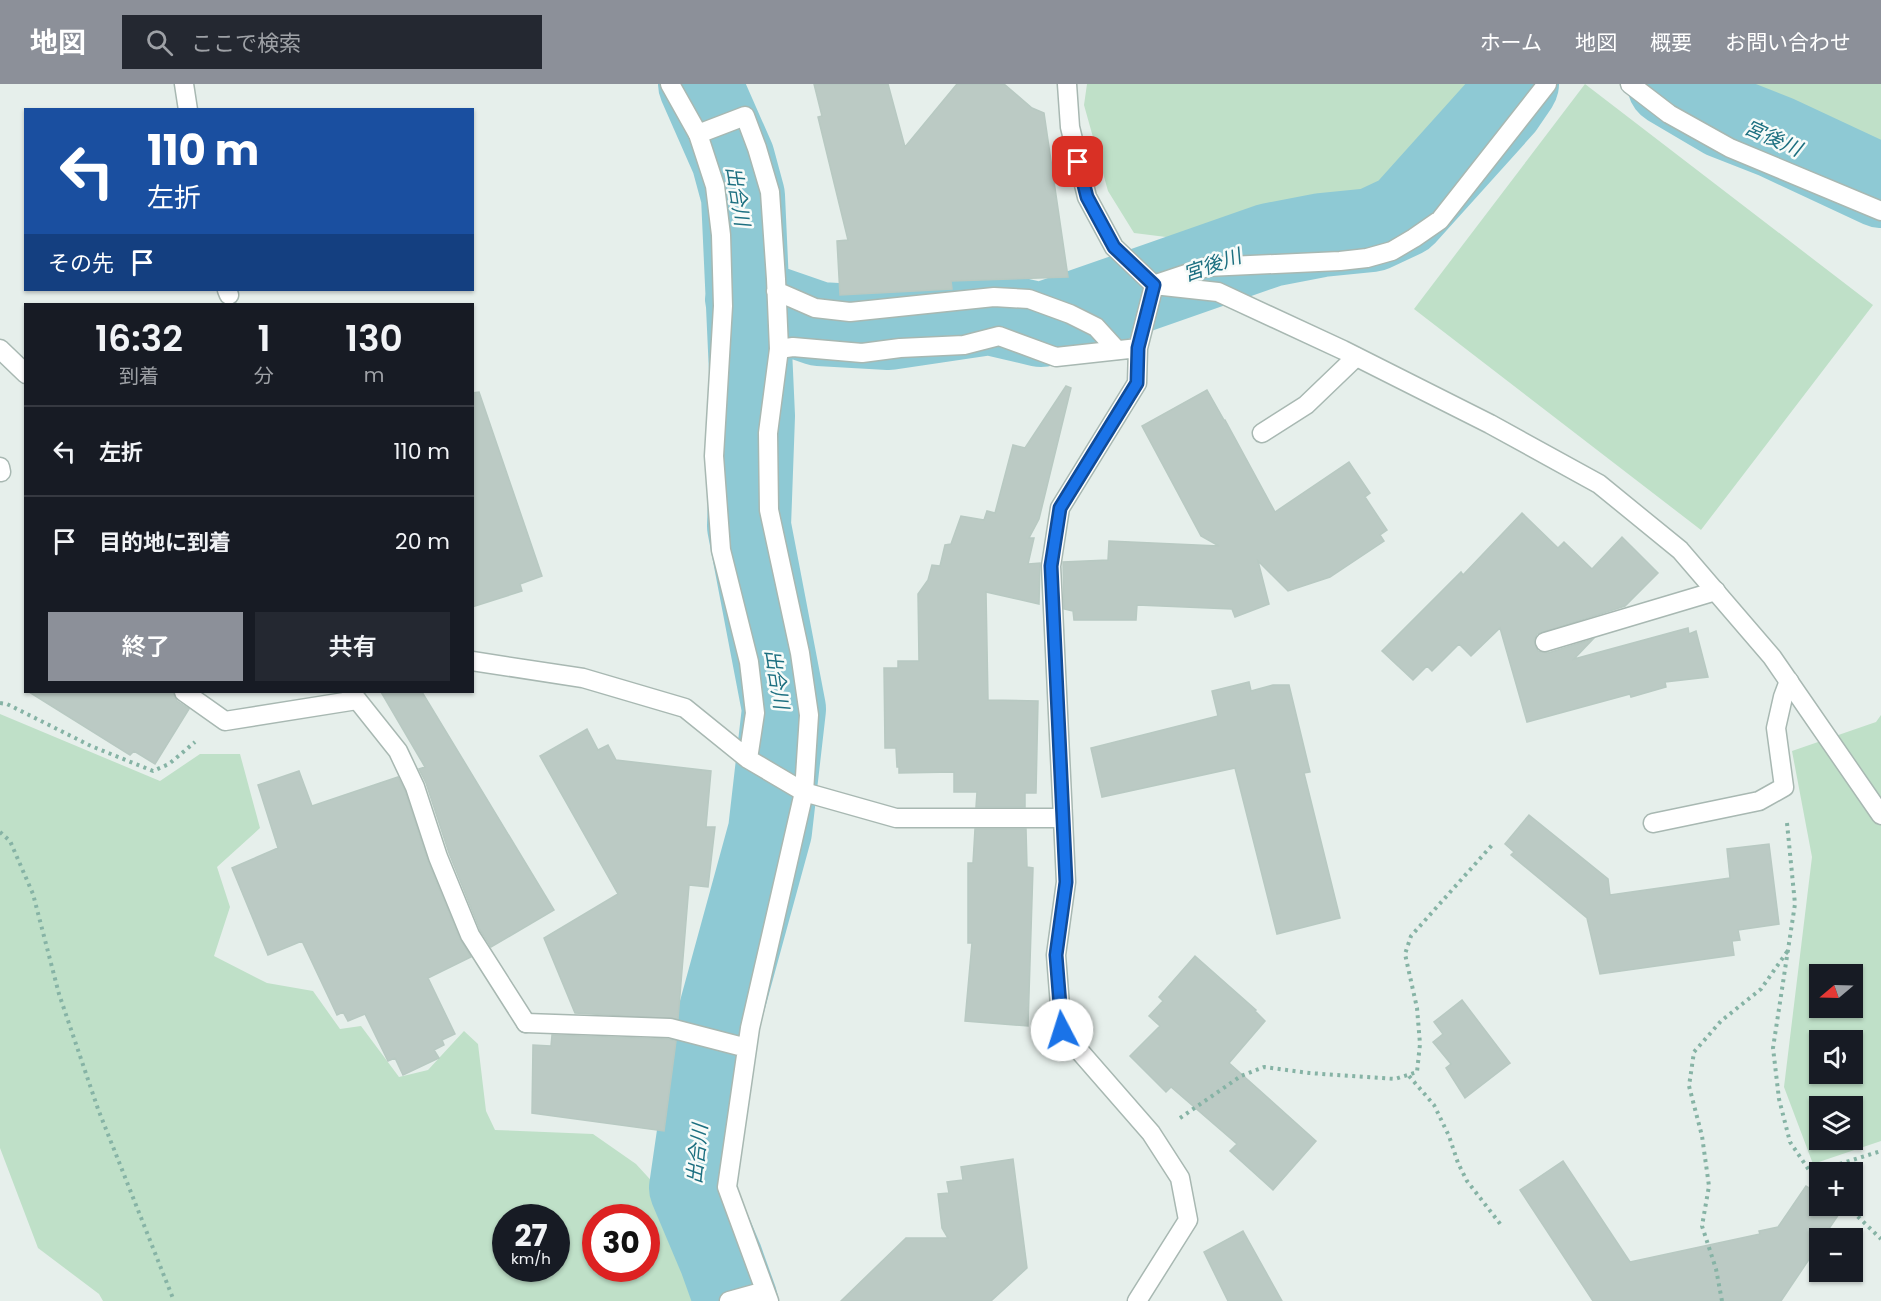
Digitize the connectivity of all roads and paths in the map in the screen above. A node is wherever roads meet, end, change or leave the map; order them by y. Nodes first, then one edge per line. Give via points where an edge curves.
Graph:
1 (184, 84) edge
2 (670, 84) edge
3 (1067, 84) edge
4 (1547, 84) edge
5 (1630, 84) edge
6 (188, 108) edge
7 (698, 134) junction
8 (1881, 211) edge
9 (1154, 285) junction
10 (776, 291) junction
11 (1138, 348) junction
12 (779, 349) junction
13 (0, 350) edge
14 (1117, 350) junction
15 (1356, 357) junction
16 (24, 373) edge
17 (1262, 433) dead end
18 (1716, 591) junction
19 (1545, 642) dead end
20 (474, 661) edge
21 (1789, 681) junction
22 (185, 693) edge
23 (354, 696) edge
24 (0, 703) edge
25 (225, 721) junction
26 (748, 759) junction
27 (1784, 787) junction
28 (804, 792) junction
29 (1881, 815) edge
30 (1062, 818) junction
31 (1653, 823) dead end
32 (0, 832) edge
33 (1493, 844) dead end
34 (1789, 948) junction
35 (747, 1048) junction
36 (1409, 1076) junction
37 (1153, 1137) junction
38 (1881, 1151) edge
39 (1846, 1162) edge
40 (1809, 1170) edge
41 (1857, 1216) edge
42 (1501, 1225) dead end
43 (1881, 1239) edge
44 (767, 1296) edge
45 (174, 1301) edge
46 (729, 1301) edge
47 (1137, 1301) edge
48 (1722, 1301) edge

1 - 6 street
2 - 7 street
3 - 9 street via 1070,127 1087,197 1114,247
4 - 9 street via 1440,220 1392,251 1340,261 1207,267
5 - 8 street via 1669,114 1730,148
7 - 10 street via 745,116 770,192
7 - 26 street via 715,186 722,235 723,306 714,456 722,550 749,662 755,713
9 - 11 street
9 - 15 street via 1218,292
10 - 12 street
10 - 14 street via 815,308 850,312 994,297 1029,299 1096,327
11 - 14 street
11 - 30 street via 1137,383 1060,508 1051,566
12 - 14 street via 862,353 964,345 999,336 1056,357
12 - 28 street via 768,433 769,510 810,715
13 - 16 street
15 - 17 street via 1306,405
15 - 18 street via 1599,484 1680,550
18 - 19 street
18 - 21 street
20 - 26 street via 583,678 685,708
21 - 27 street via 1776,728
21 - 29 street
22 - 25 street
23 - 25 street
23 - 35 street via 398,751 470,935 526,1023 670,1028
24 - 25 path via 153,771 169,764
26 - 28 street
27 - 31 street via 1759,801
27 - 34 path via 1795,904
28 - 30 street via 896,818
28 - 35 street
30 - 37 street via 1066,882 1056,955 1062,1030
32 - 45 path via 10,841 33,894 59,994 95,1098
33 - 36 path via 1411,936 1405,954 1420,1044 1417,1071
34 - 40 path via 1773,1048 1779,1099 1790,1142
34 - 48 path via 1761,989 1721,1021 1694,1052 1689,1086 1709,1186 1702,1226
35 - 44 street via 727,1187
36 - 37 path via 1395,1079 1264,1067 1241,1076
36 - 42 path via 1434,1105 1467,1181
37 - 47 street via 1180,1178 1188,1220
38 - 39 path
41 - 43 path
44 - 46 street

